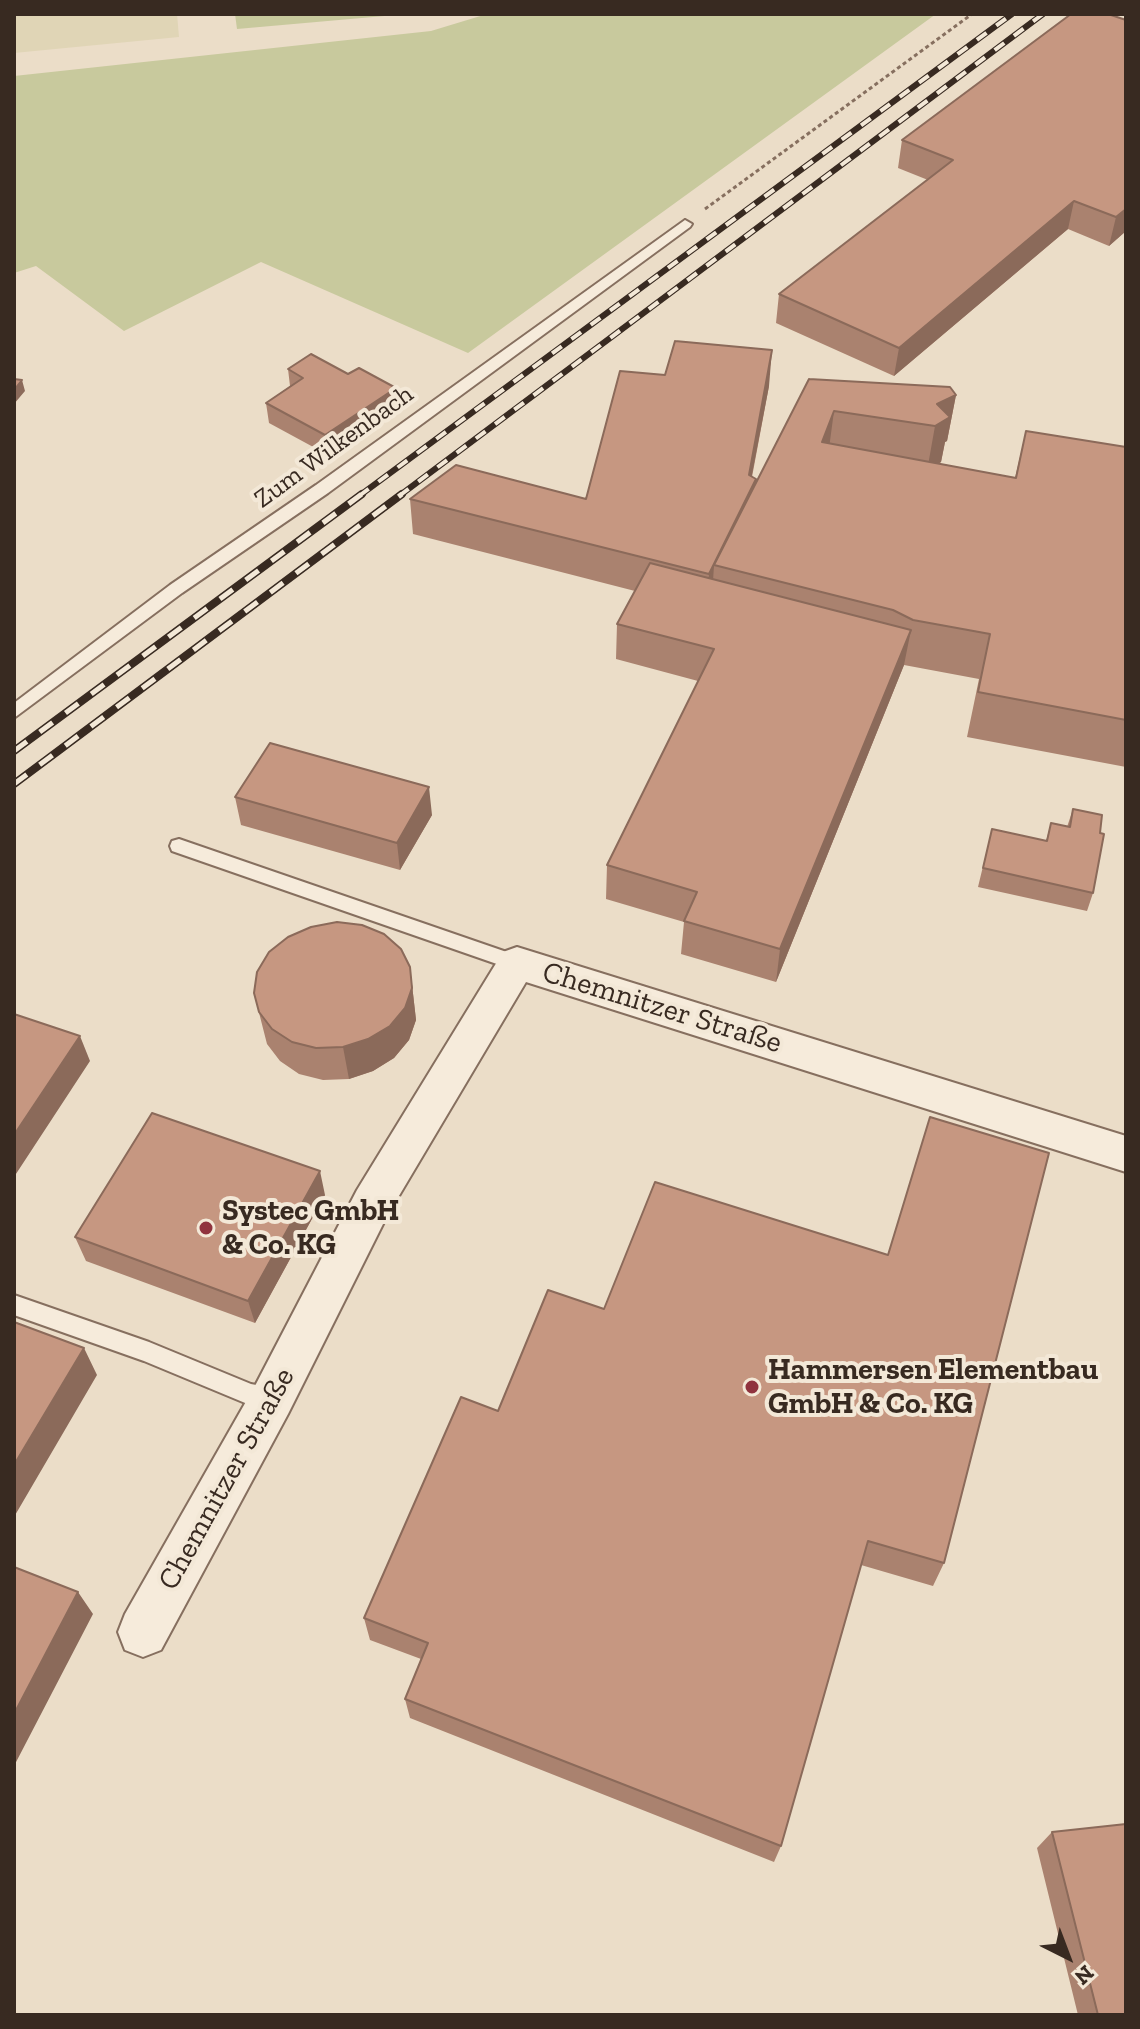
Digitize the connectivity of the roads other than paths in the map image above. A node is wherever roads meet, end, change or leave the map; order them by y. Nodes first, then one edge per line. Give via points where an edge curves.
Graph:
1 (685, 224) road end
2 (14, 712) edge
3 (179, 846) dead end
4 (517, 963) junction
5 (1126, 1154) edge
6 (14, 1305) edge
7 (272, 1399) junction
8 (143, 1632) dead end

1 - 2 lane, Zum Wilkenbach via 176,589
3 - 4 lane
4 - 5 street, Chemnitzer Straße
4 - 7 street, Chemnitzer Straße via 372,1203
6 - 7 lane
7 - 8 street, Chemnitzer Straße

